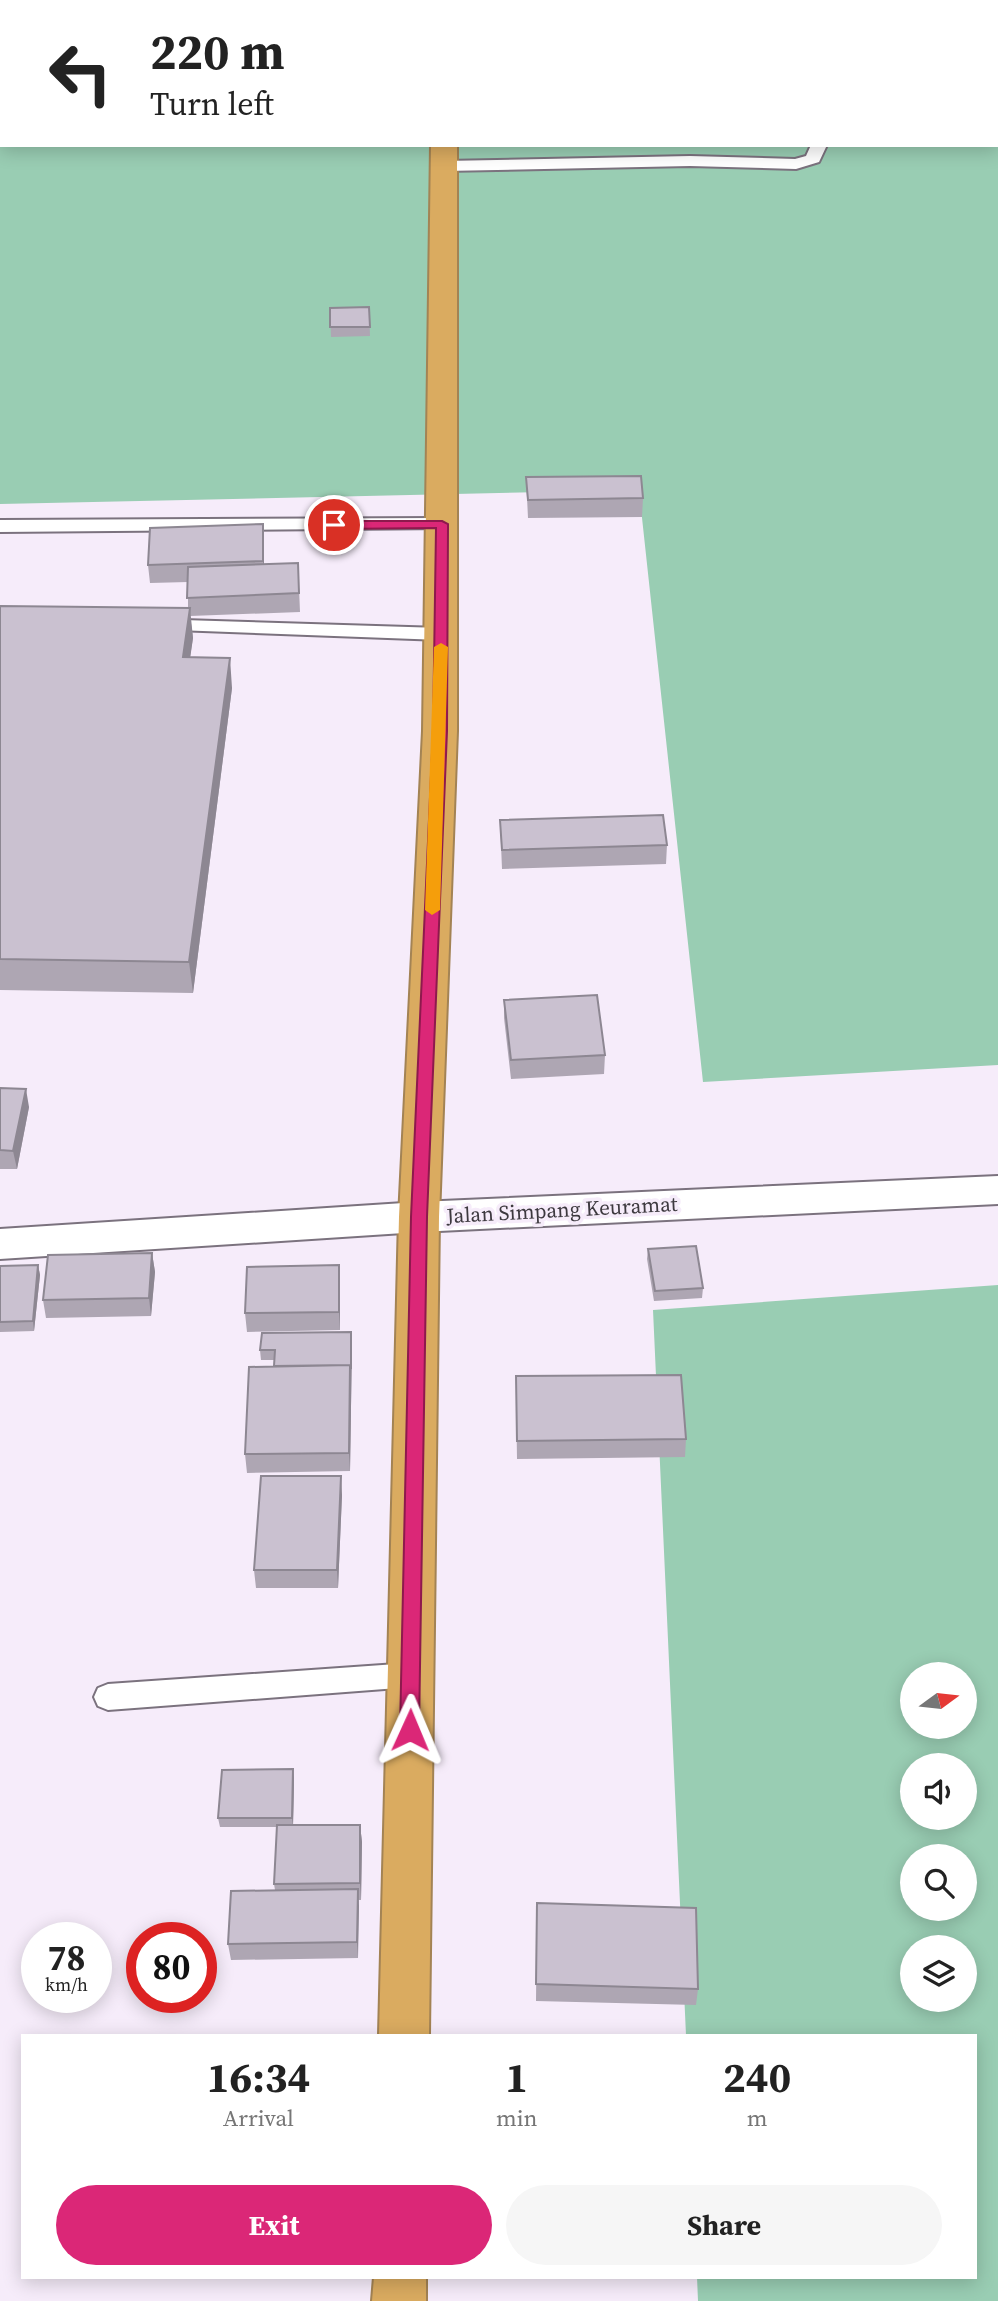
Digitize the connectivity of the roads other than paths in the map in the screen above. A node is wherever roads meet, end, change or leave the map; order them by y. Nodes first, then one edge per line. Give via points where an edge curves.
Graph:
1 (818, 147) edge
2 (444, 155) edge
3 (442, 524) junction
4 (0, 526) edge
5 (183, 626) edge
6 (441, 634) junction
7 (998, 1190) edge
8 (419, 1217) junction
9 (0, 1244) edge
10 (411, 1675) junction
11 (108, 1697) dead end
12 (404, 2034) edge
13 (400, 2279) edge
14 (399, 2301) edge

1 - 2 lane via 813,159 796,164
2 - 3 highway
3 - 4 lane
3 - 6 highway
5 - 6 lane
6 - 8 highway
7 - 8 main road, Jalan Simpang Keuramat
8 - 9 main road, Jalan Simpang Keuramat
8 - 10 highway
10 - 11 lane
10 - 12 highway
13 - 14 highway

